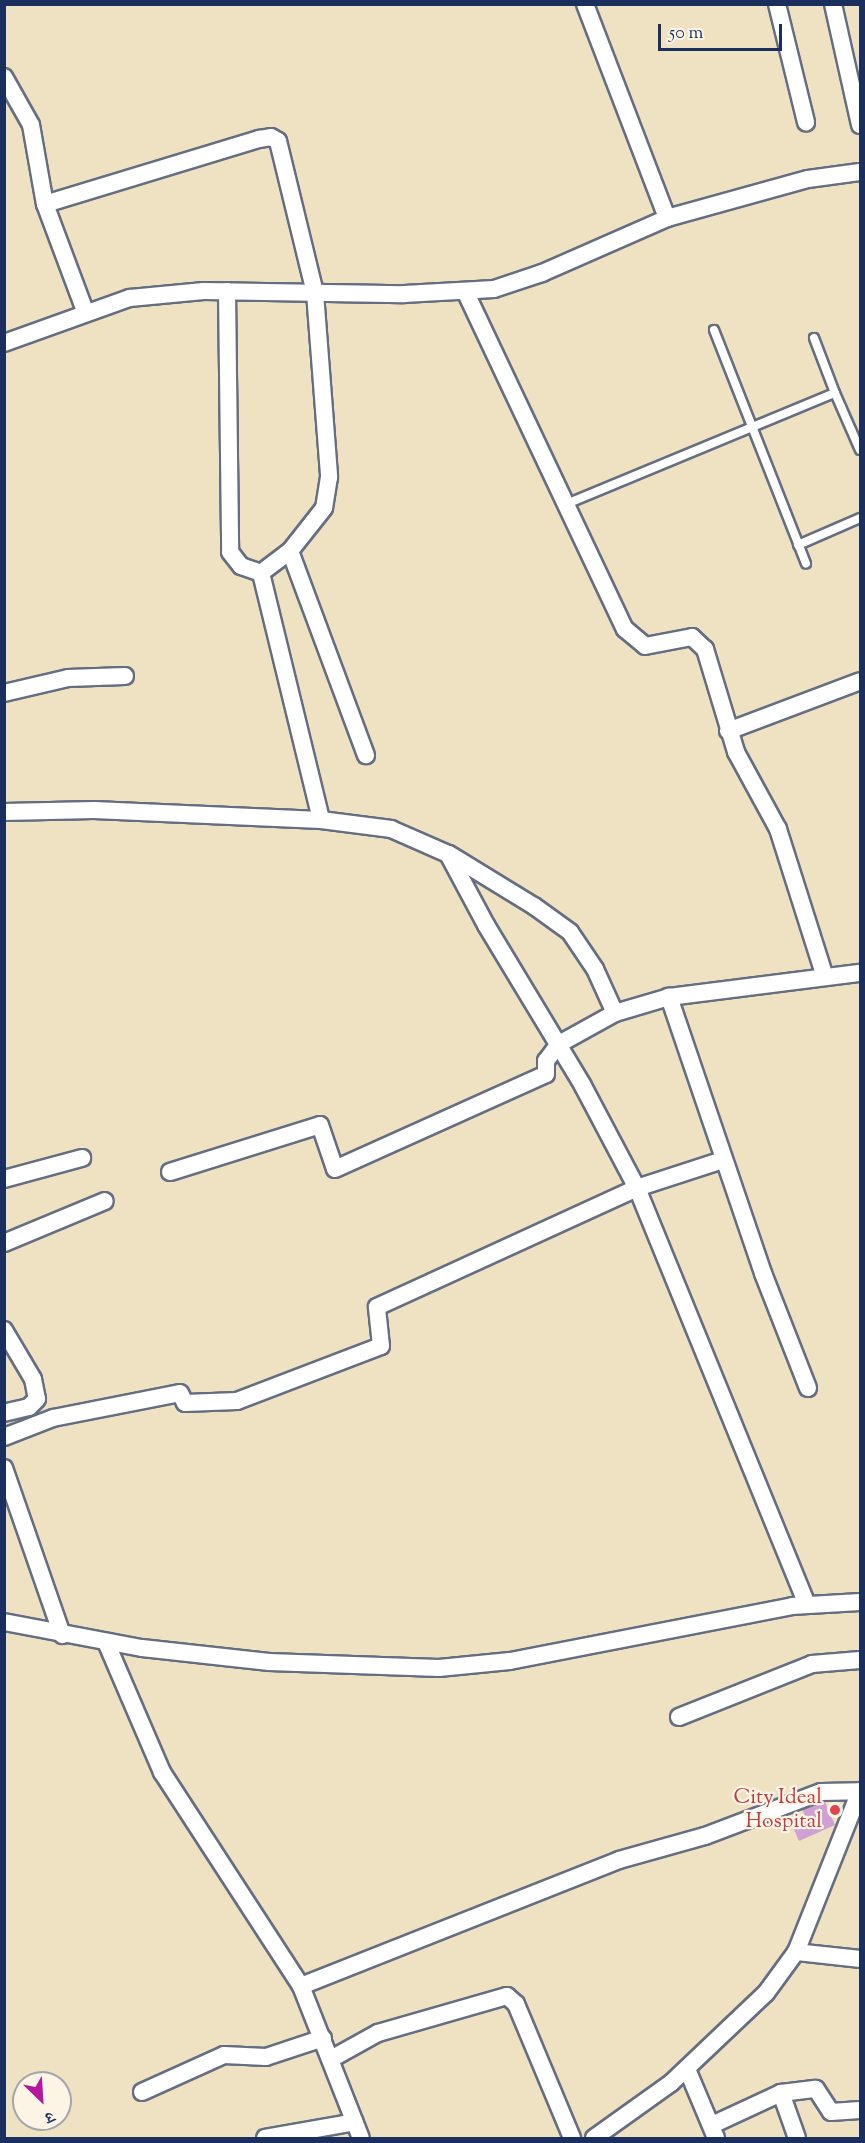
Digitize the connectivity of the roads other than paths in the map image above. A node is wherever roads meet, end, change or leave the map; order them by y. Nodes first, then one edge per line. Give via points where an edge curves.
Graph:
1 (585, 4) edge
2 (777, 4) edge
3 (833, 4) edge
4 (4, 77) edge
5 (806, 122) dead end
6 (861, 125) edge
7 (861, 172) edge
8 (45, 204) junction
9 (667, 218) junction
10 (227, 291) junction
11 (315, 293) junction
12 (466, 293) junction
13 (85, 311) junction
14 (714, 330) dead end
15 (814, 338) dead end
16 (4, 343) edge
17 (835, 393) junction
18 (752, 425) junction
19 (858, 439) edge
20 (861, 450) edge
21 (564, 505) junction
22 (861, 518) edge
23 (798, 545) junction
24 (290, 551) junction
25 (806, 564) dead end
26 (261, 573) junction
27 (125, 676) dead end
28 (861, 681) edge
29 (4, 693) edge
30 (728, 731) junction
31 (366, 755) dead end
32 (4, 812) edge
33 (321, 820) junction
34 (448, 854) junction
35 (861, 973) edge
36 (825, 977) junction
37 (669, 998) junction
38 (615, 1013) junction
39 (559, 1044) junction
40 (82, 1158) dead end
41 (723, 1160) junction
42 (170, 1172) dead end
43 (4, 1179) edge
44 (637, 1188) junction
45 (105, 1202) dead end
46 (4, 1243) edge
47 (4, 1330) edge
48 (808, 1388) dead end
49 (4, 1413) edge
50 (4, 1437) edge
51 (4, 1468) edge
52 (861, 1602) edge
53 (807, 1604) junction
54 (4, 1622) edge
55 (62, 1635) junction
56 (106, 1642) junction
57 (861, 1660) edge
58 (679, 1717) dead end
59 (861, 1791) edge
60 (796, 1952) junction
61 (861, 1959) edge
62 (301, 1986) junction
63 (322, 2038) junction
64 (331, 2059) junction
65 (687, 2069) junction
66 (142, 2092) dead end
67 (781, 2093) junction
68 (861, 2110) edge
69 (355, 2122) junction
70 (714, 2132) edge
71 (595, 2138) edge
72 (265, 2139) edge
73 (361, 2139) edge
74 (572, 2139) edge
75 (797, 2139) edge

1 - 9 street
2 - 5 street
3 - 6 street
4 - 8 street via 31,125
7 - 9 street via 808,179
8 - 11 street via 271,137 282,148
8 - 13 street
9 - 12 street via 543,273
10 - 11 street
10 - 13 street via 130,298
10 - 26 street via 230,552 242,566
11 - 12 street
11 - 24 street via 329,477 324,508
12 - 21 street
13 - 16 street
14 - 18 lane
15 - 17 lane
17 - 18 lane
17 - 19 lane
18 - 21 lane
18 - 23 lane
19 - 20 lane
21 - 30 street via 617,616 635,641 658,647 692,637 705,649
22 - 23 lane
23 - 25 lane
24 - 26 street
24 - 31 street
26 - 33 street
27 - 29 street via 68,678
28 - 30 street
30 - 36 street via 778,829
32 - 33 street via 94,810
33 - 34 street via 391,829
34 - 38 street via 570,932 595,969
34 - 39 street via 496,943
35 - 36 street
36 - 37 street
37 - 38 street
37 - 41 street
38 - 39 street
39 - 42 street via 546,1061 546,1074 335,1169 320,1125
39 - 44 street
40 - 43 street
41 - 44 street
41 - 48 street
44 - 50 street via 377,1307 381,1346 237,1401 185,1403 180,1393 53,1418
44 - 53 street
45 - 46 street
47 - 49 street via 33,1379 37,1399 29,1407
51 - 55 street
52 - 53 street
53 - 56 street via 510,1661 439,1668 269,1662
54 - 55 street
55 - 56 street
56 - 62 street via 162,1772
57 - 58 street via 812,1664
59 - 60 street
59 - 62 street via 821,1792 705,1836 619,1860
60 - 61 street
60 - 65 street via 766,1993
62 - 63 street
63 - 64 street
63 - 66 street via 275,2055 224,2055
64 - 69 street
64 - 74 street via 378,2033 507,1996 516,2004
65 - 70 street
65 - 71 street
67 - 68 street via 816,2089 831,2112
67 - 70 street
67 - 75 street
69 - 72 street
69 - 73 street

